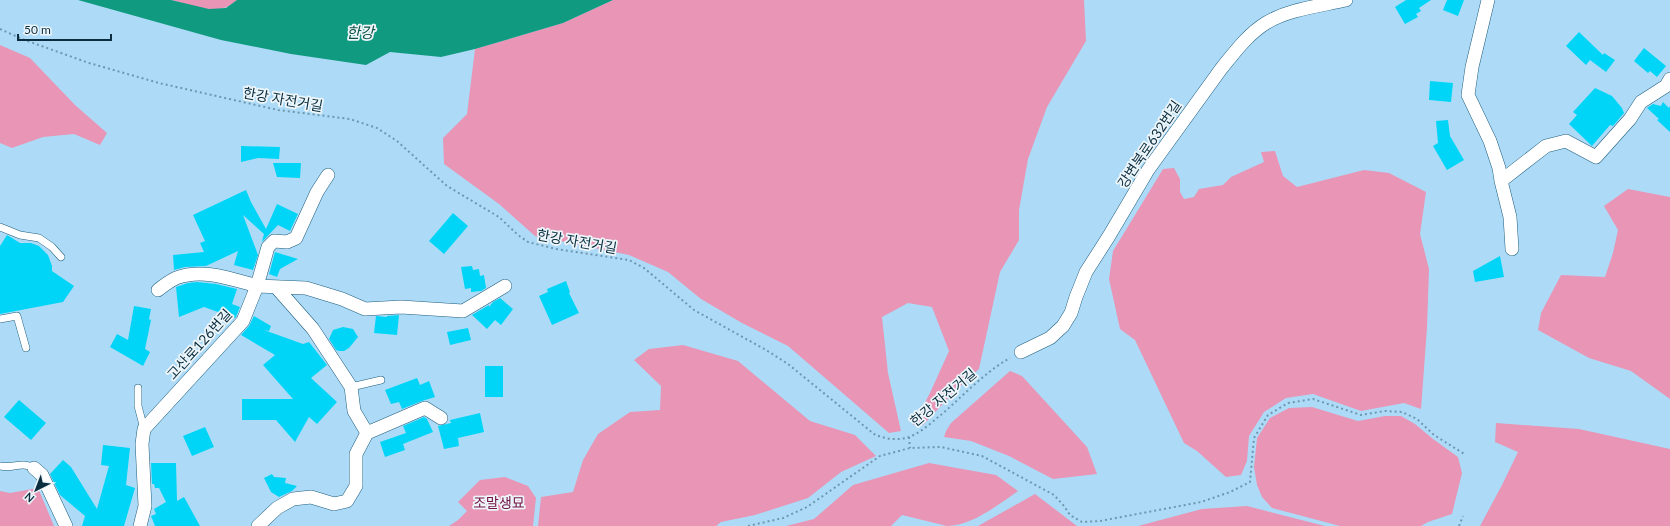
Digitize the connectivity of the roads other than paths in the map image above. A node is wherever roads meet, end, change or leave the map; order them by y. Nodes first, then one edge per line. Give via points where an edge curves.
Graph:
1 (1346, 0) edge
2 (1488, 0) edge
3 (1669, 84) edge
4 (328, 175) dead end
5 (1500, 181) junction
6 (0, 228) edge
7 (1512, 249) dead end
8 (61, 257) dead end
9 (257, 286) junction
10 (505, 286) dead end
11 (276, 287) junction
12 (158, 290) dead end
13 (0, 319) edge
14 (26, 348) dead end
15 (1021, 352) road end
16 (381, 380) dead end
17 (351, 387) junction
18 (138, 388) dead end
19 (441, 418) dead end
20 (144, 429) junction
21 (367, 433) junction
22 (0, 466) edge
23 (34, 468) joint
24 (66, 526) edge
25 (140, 526) edge
26 (258, 526) edge

1 - 15 street, 강변북로632번길 via 1271,21 1238,49 1148,170 1086,272 1071,313 1063,326 1050,338
2 - 5 street via 1468,95 1490,142 1499,168
3 - 5 street via 1641,102 1630,119 1596,157 1566,141 1546,146
4 - 9 street, 고산로126번길 via 317,192 296,238 287,242 274,241 268,247
5 - 7 street via 1510,217
6 - 8 lane via 39,238
9 - 11 street
9 - 12 street via 199,273 176,278
9 - 20 street, 고산로126번길 via 243,321
10 - 11 street via 463,311 401,307 365,309 342,298 306,288
11 - 17 street via 313,329
13 - 14 lane via 18,316
16 - 17 lane
17 - 21 street via 354,412
18 - 20 lane via 138,406
19 - 21 street via 425,408
20 - 25 street via 142,444 145,506
21 - 26 street via 356,454 356,486 347,501 334,504 311,497 293,499 277,508
22 - 23 lane via 9,468 25,464
23 - 24 street via 42,475

